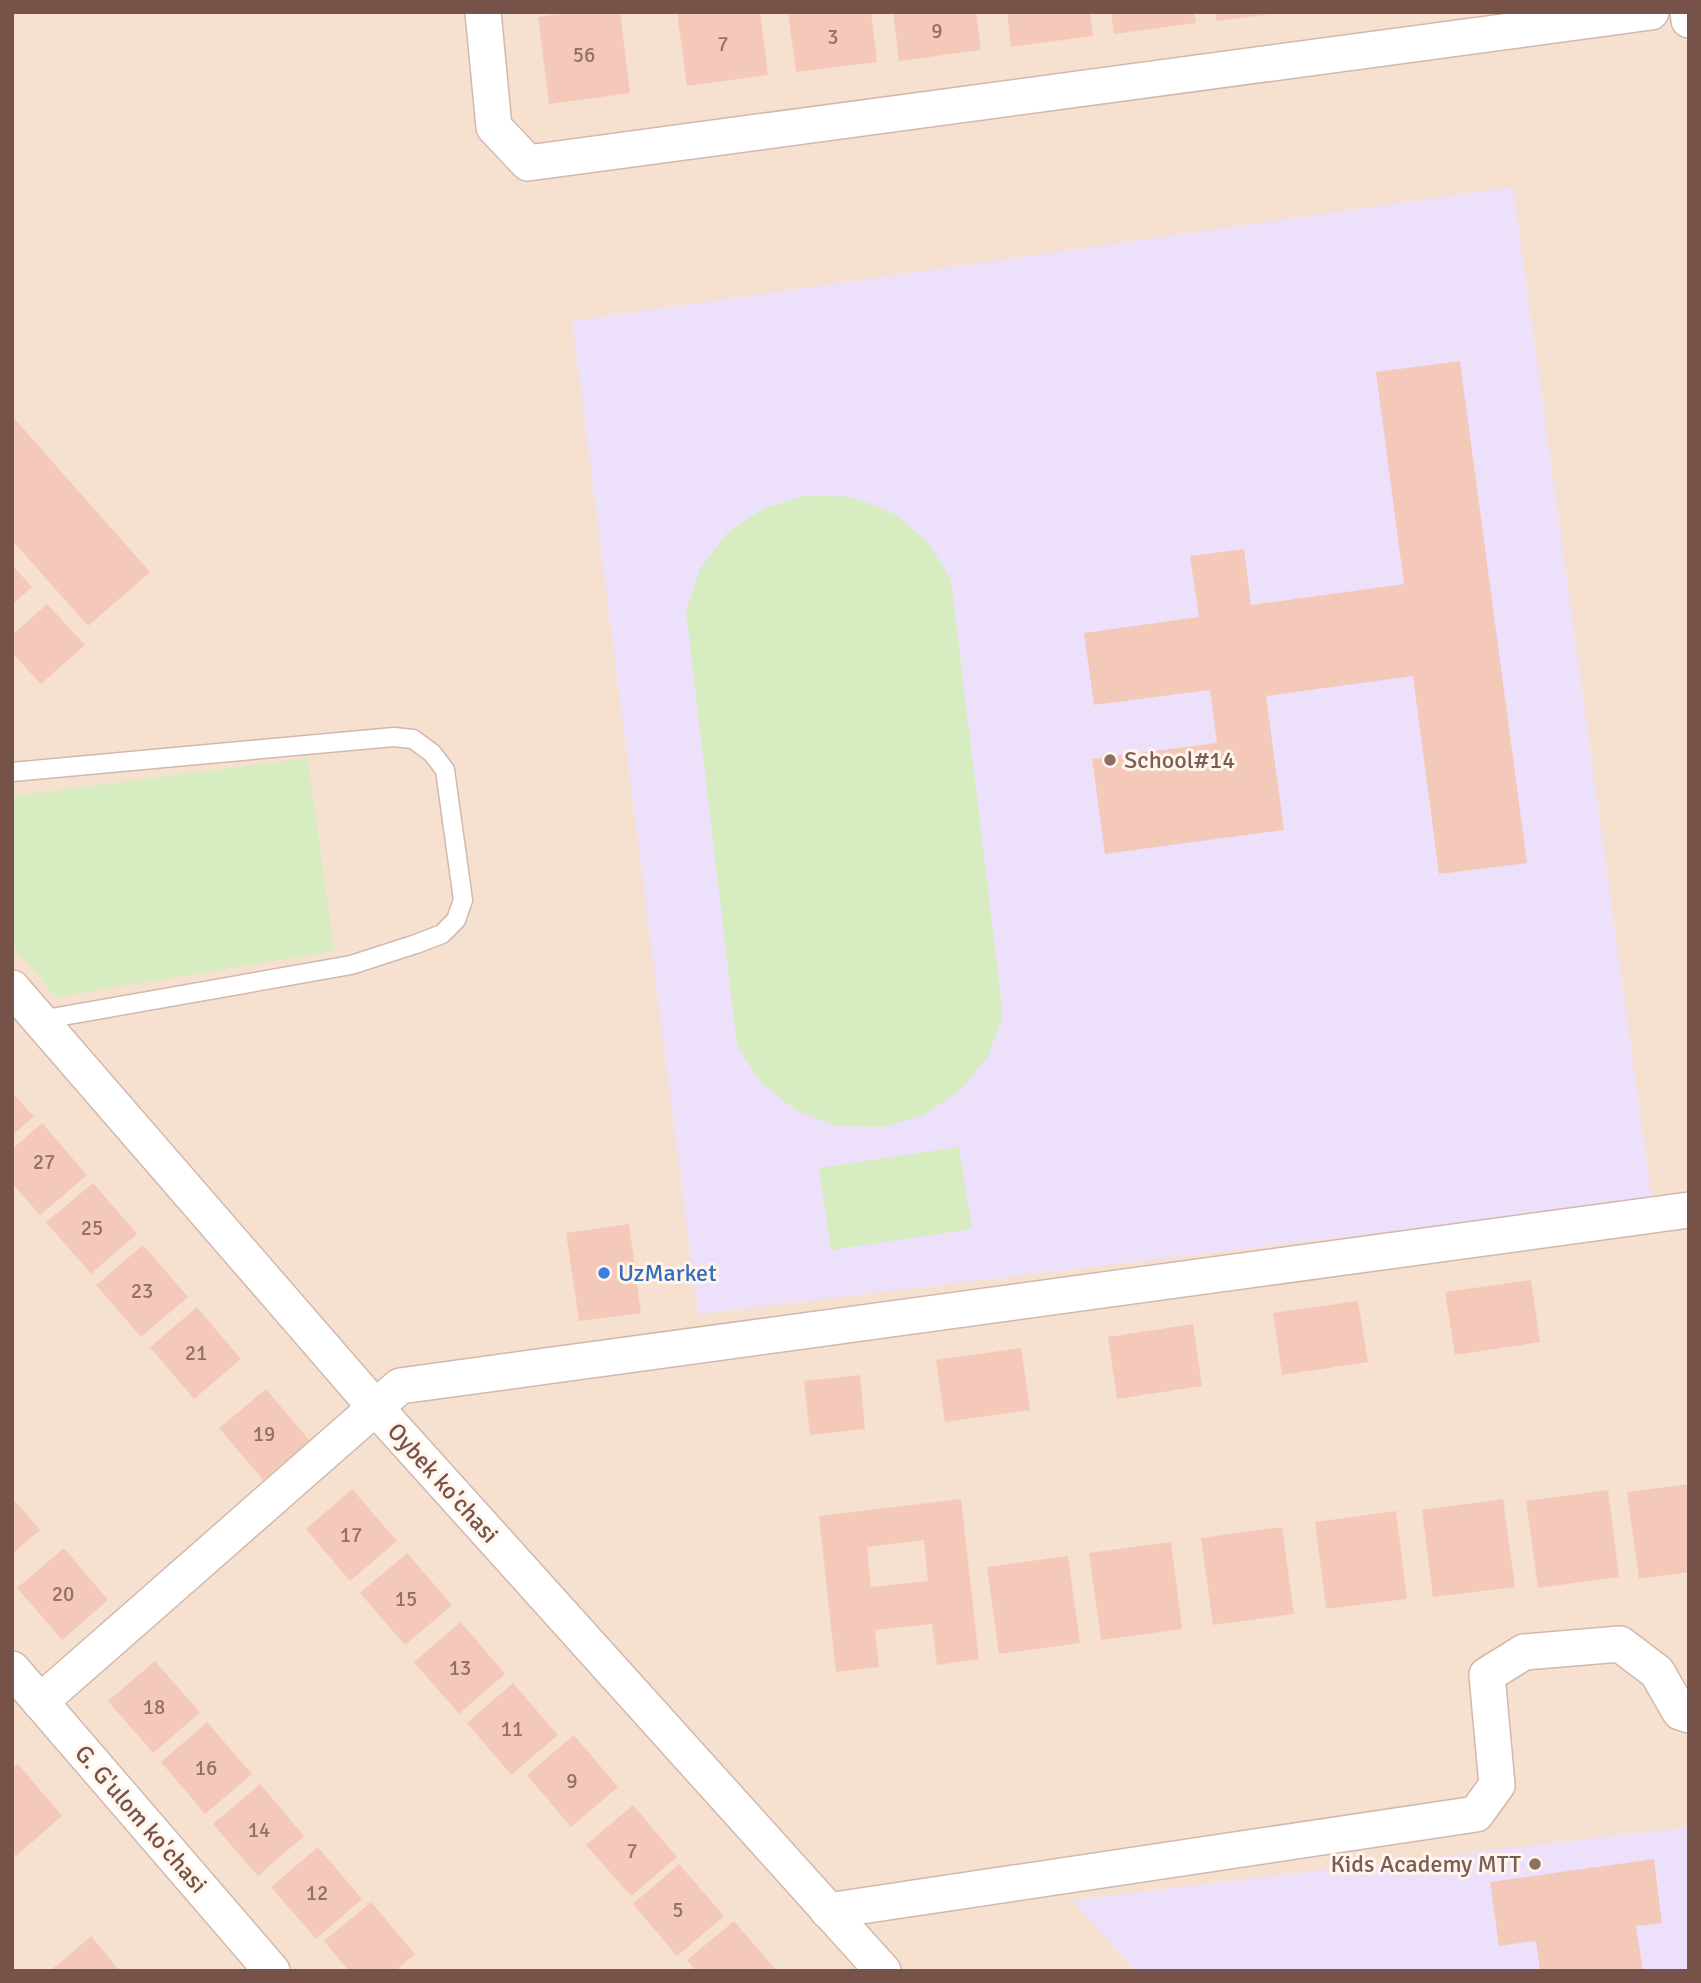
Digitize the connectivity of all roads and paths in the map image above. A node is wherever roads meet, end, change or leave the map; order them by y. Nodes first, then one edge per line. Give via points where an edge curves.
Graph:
1 (483, 12) edge
2 (1651, 12) edge
3 (1688, 12) edge
4 (1689, 20) edge
5 (12, 772) edge
6 (12, 988) edge
7 (40, 1020) junction
8 (1689, 1210) edge
9 (375, 1407) junction
10 (12, 1669) edge
11 (40, 1702) junction
12 (1689, 1715) edge
13 (828, 1911) junction
14 (271, 1970) edge
15 (883, 1971) edge

1 - 2 street via 494,127 528,163
3 - 4 street
5 - 7 lane via 394,737 413,739 445,769 463,900 456,920 442,934 351,965
6 - 7 street, Oybek ko'chasi
7 - 9 street, Oybek ko'chasi
8 - 9 street via 400,1387
9 - 11 street
9 - 13 street, Oybek ko'chasi
10 - 11 street, G. G'ulom ko'chasi
11 - 14 street, G. G'ulom ko'chasi
12 - 13 street via 1681,1712 1657,1672 1620,1644 1524,1652 1487,1675 1497,1785 1476,1814
13 - 15 street, Oybek ko'chasi

